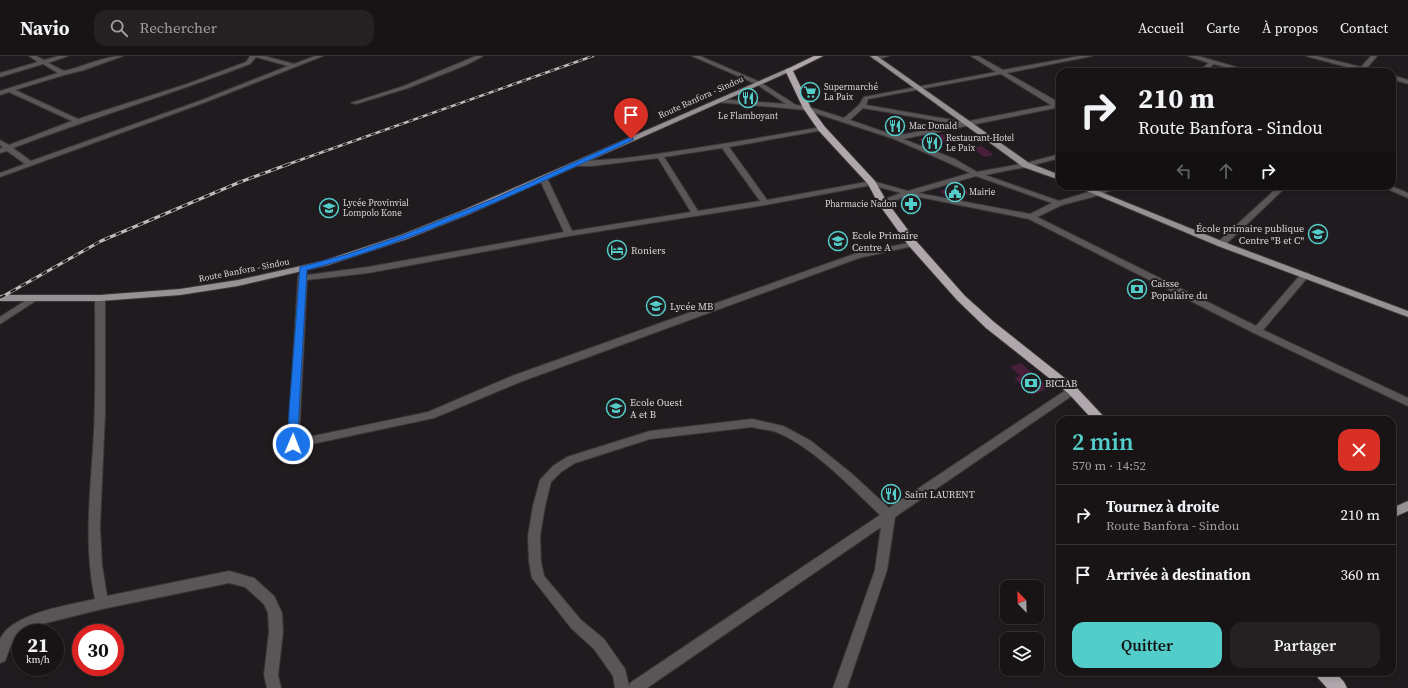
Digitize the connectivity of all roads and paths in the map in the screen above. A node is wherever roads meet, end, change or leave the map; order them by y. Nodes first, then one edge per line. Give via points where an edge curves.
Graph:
1 (32, 56) edge
2 (65, 56) edge
3 (120, 56) edge
4 (253, 56) edge
5 (258, 56) edge
6 (320, 56) edge
7 (480, 56) edge
8 (694, 56) edge
9 (820, 56) edge
10 (886, 56) edge
11 (974, 56) edge
12 (1089, 56) edge
13 (1191, 56) edge
14 (1309, 56) edge
15 (1374, 56) edge
16 (874, 57) edge
17 (43, 62) junction
18 (1213, 62) junction
19 (294, 66) junction
20 (1205, 68) edge
21 (1235, 68) edge
22 (1351, 68) edge
23 (1364, 68) edge
24 (789, 70) junction
25 (63, 73) junction
26 (1002, 73) junction
27 (0, 75) edge
28 (1396, 78) edge
29 (1408, 82) edge
30 (758, 83) junction
31 (918, 88) junction
32 (10, 90) junction
33 (0, 93) edge
34 (718, 101) junction
35 (354, 102) dead end
36 (1056, 104) edge
37 (862, 106) junction
38 (795, 107) junction
39 (1056, 107) edge
40 (807, 108) junction
41 (845, 121) junction
42 (78, 122) junction
43 (968, 124) junction
44 (822, 129) junction
45 (896, 138) junction
46 (0, 142) edge
47 (724, 145) junction
48 (8, 148) junction
49 (0, 151) edge
50 (660, 156) junction
51 (1056, 157) edge
52 (30, 164) junction
53 (573, 164) junction
54 (1026, 165) junction
55 (976, 174) junction
56 (0, 175) edge
57 (1056, 176) edge
58 (544, 178) junction
59 (872, 183) junction
60 (1089, 190) edge
61 (1105, 190) edge
62 (1279, 190) edge
63 (1394, 190) edge
64 (908, 193) junction
65 (1097, 193) junction
66 (1408, 196) edge
67 (765, 203) junction
68 (884, 203) junction
69 (1059, 203) junction
70 (695, 213) junction
71 (1032, 217) junction
72 (569, 234) junction
73 (913, 244) junction
74 (1221, 244) junction
75 (303, 273) junction
76 (1305, 275) junction
77 (0, 298) edge
78 (34, 298) junction
79 (100, 298) junction
80 (1408, 314) edge
81 (0, 321) edge
82 (1257, 331) junction
83 (1072, 390) junction
84 (1408, 402) edge
85 (1097, 416) edge
86 (1408, 506) edge
87 (1396, 511) edge
88 (889, 516) junction
89 (102, 603) junction
90 (0, 656) edge
91 (1328, 676) edge
92 (274, 688) edge
93 (622, 688) edge
94 (635, 688) edge
95 (840, 688) edge
96 (1338, 688) edge

1 - 17 street
2 - 17 street
3 - 25 street
4 - 42 street via 248,63
5 - 19 street
6 - 19 street
7 - 35 street via 406,87
8 - 30 street
9 - 24 highway
10 - 16 street
11 - 26 street
12 - 26 street
13 - 18 street
14 - 22 street
15 - 23 street
16 - 31 main road
17 - 25 street
17 - 27 street
18 - 20 street
18 - 21 street
19 - 52 street
24 - 30 main road, Route Banfora - Sindou
24 - 40 highway
25 - 32 street
26 - 31 street
26 - 36 street
28 - 29 street
30 - 34 main road, Route Banfora - Sindou
30 - 38 street
31 - 37 street via 866,98
31 - 43 main road
32 - 33 street
32 - 42 street
34 - 38 street
34 - 53 main road, Route Banfora - Sindou
37 - 41 street
37 - 43 street
38 - 40 street
39 - 43 street
40 - 41 street
40 - 44 highway
41 - 45 street
42 - 48 street
43 - 45 street
43 - 54 main road
44 - 47 street
44 - 59 highway
45 - 55 street via 952,161
46 - 48 street
47 - 50 street
47 - 67 street
48 - 49 street
48 - 52 street
50 - 53 street
50 - 70 street
51 - 54 street
52 - 56 street
53 - 58 main road, Route Banfora - Sindou
54 - 55 street
54 - 57 main road
55 - 64 street
55 - 69 street
58 - 72 street
58 - 75 main road, Route Banfora - Sindou via 404,237
59 - 64 street
59 - 67 street
59 - 68 highway
60 - 65 main road
61 - 65 street
62 - 74 street
63 - 66 street
64 - 68 street
64 - 71 street
65 - 69 street
65 - 74 main road
67 - 70 street
68 - 73 highway
69 - 71 street
70 - 72 street
71 - 82 street
72 - 75 street via 368,270
73 - 75 street via 857,256 516,379 430,415 293,444
73 - 83 highway via 970,308
74 - 76 main road
75 - 79 main road, Route Banfora - Sindou via 180,292
76 - 80 main road
76 - 82 street
77 - 78 main road, Route Banfora - Sindou
78 - 79 main road, Route Banfora - Sindou
78 - 81 street
79 - 89 street via 94,529 97,584
82 - 84 street
83 - 85 highway
83 - 88 street
86 - 87 main road
88 - 93 street via 847,476 807,444 780,429 752,423 650,435 578,458 557,469 546,480 538,506 534,536 538,578 576,624 599,644 620,674
88 - 94 street
88 - 95 street via 881,570
89 - 90 street via 40,618 21,627 6,641
89 - 92 street via 229,577 248,582 269,600 275,613 276,632 270,675
91 - 96 highway

